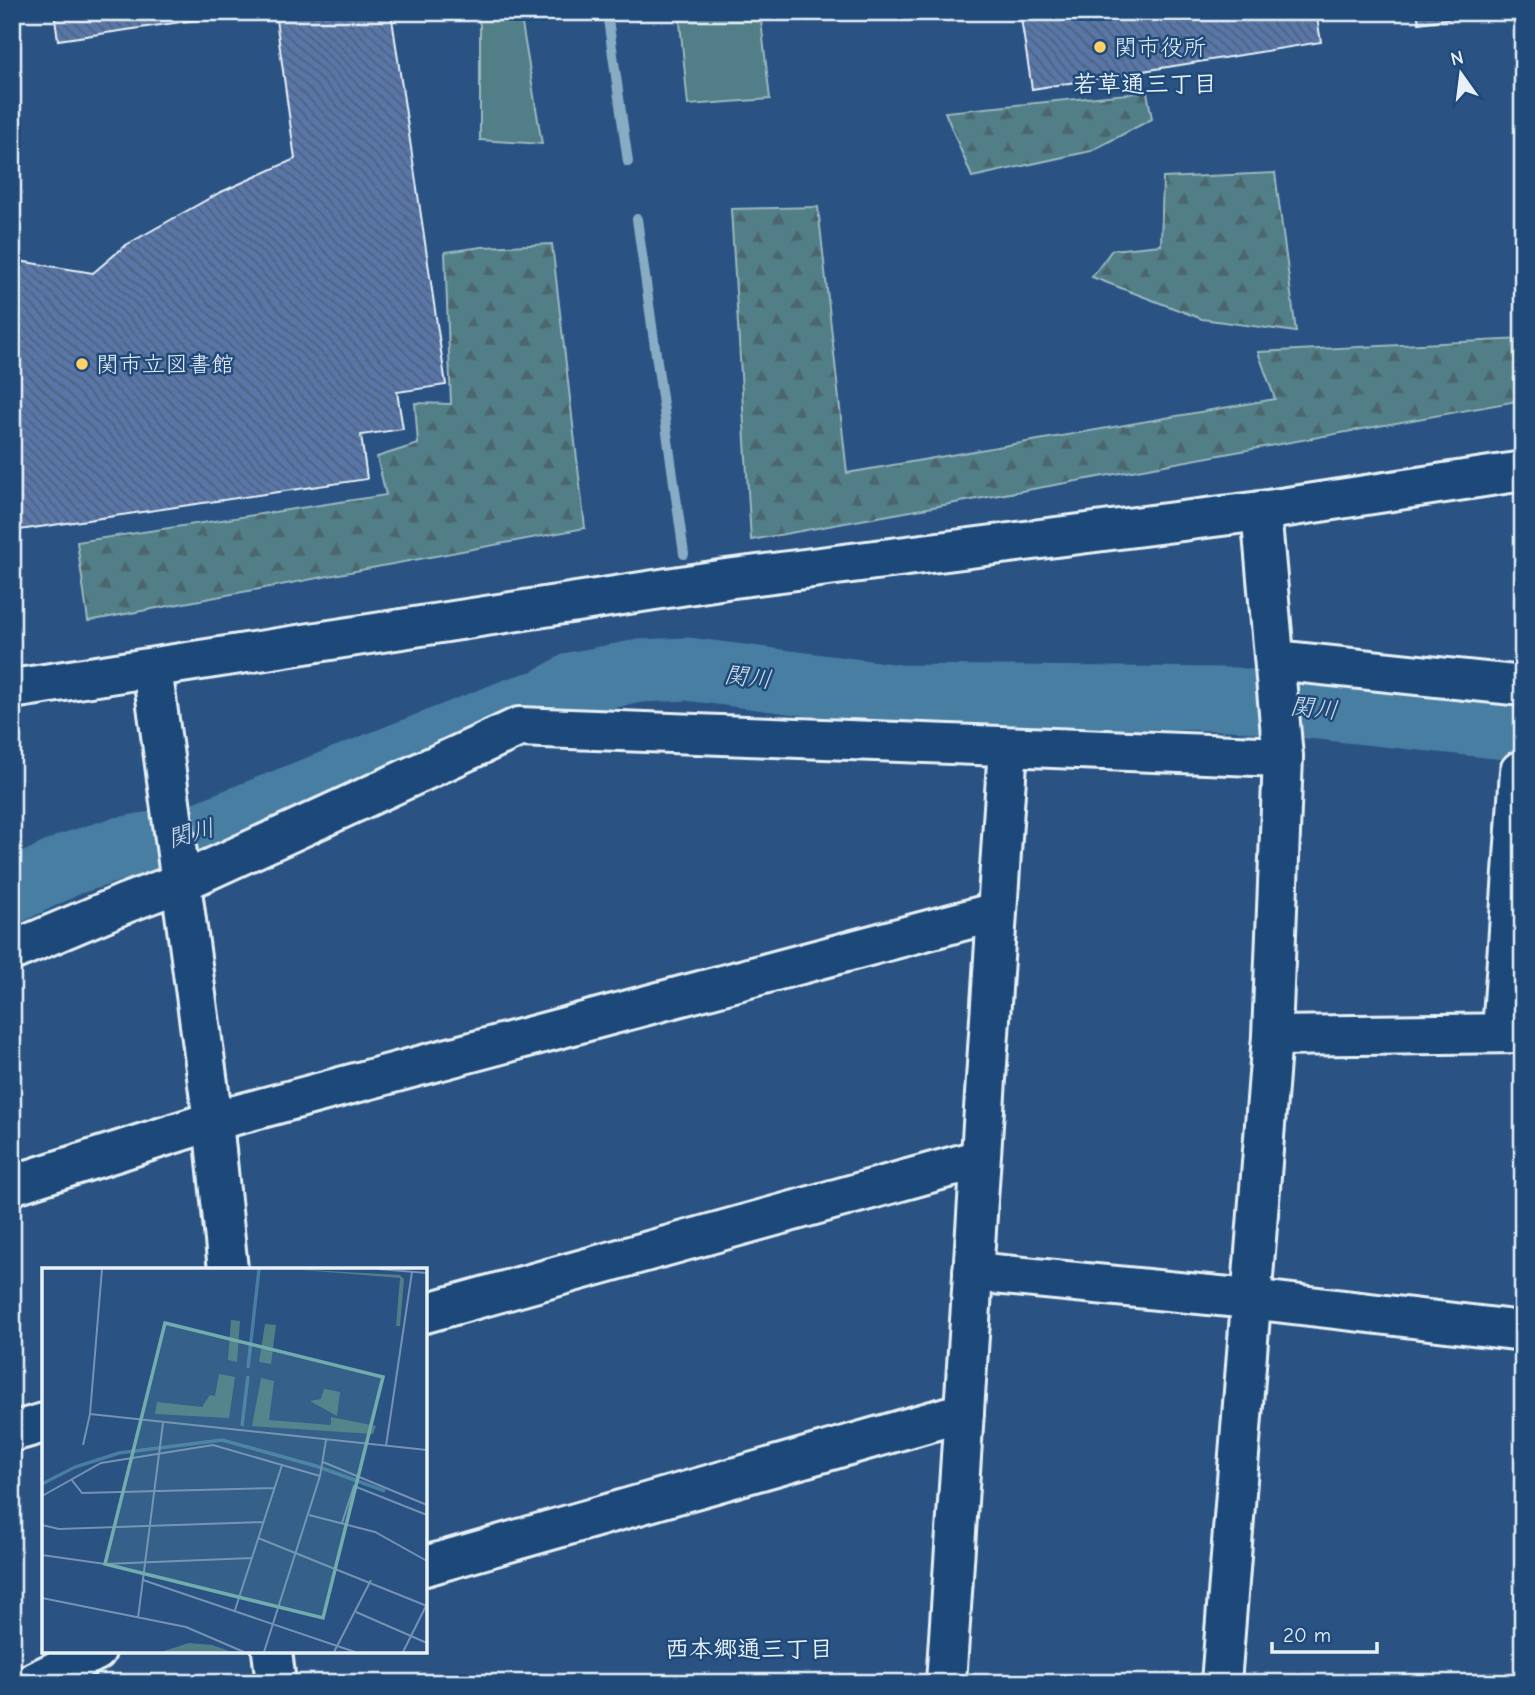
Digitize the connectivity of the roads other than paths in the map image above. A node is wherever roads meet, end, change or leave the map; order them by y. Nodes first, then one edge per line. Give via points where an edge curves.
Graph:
1 (1523, 471) edge
2 (1261, 511) junction
3 (1276, 662) junction
4 (152, 668) junction
5 (1523, 686) edge
6 (12, 689) edge
7 (1007, 747) junction
8 (1283, 756) junction
9 (1523, 771) edge
10 (182, 882) junction
11 (996, 912) junction
12 (12, 951) edge
13 (1512, 1033) edge
14 (1272, 1036) junction
15 (213, 1121) junction
16 (980, 1160) junction
17 (12, 1185) edge
18 (228, 1268) edge
19 (973, 1272) junction
20 (1250, 1299) junction
21 (427, 1312) edge
22 (1523, 1331) edge
23 (964, 1412) junction
24 (42, 1424) edge
25 (12, 1432) edge
26 (427, 1565) edge
27 (92, 1653) edge
28 (272, 1653) edge
29 (32, 1683) edge
30 (276, 1683) edge
31 (946, 1683) edge
32 (1221, 1683) edge

1 - 2 street
2 - 3 street
2 - 4 street via 726,579
3 - 5 street
3 - 8 street
4 - 6 street
4 - 10 street
7 - 8 street
7 - 10 street via 519,727
7 - 11 street
8 - 14 street
9 - 13 street
10 - 12 street
10 - 15 street
11 - 15 street
11 - 16 street
13 - 14 street
14 - 20 street
15 - 17 street
15 - 18 street
16 - 19 street
16 - 21 street
19 - 20 street
19 - 23 street
20 - 22 street
20 - 32 street
23 - 26 street
23 - 31 street
24 - 25 street
27 - 29 street
28 - 30 street

